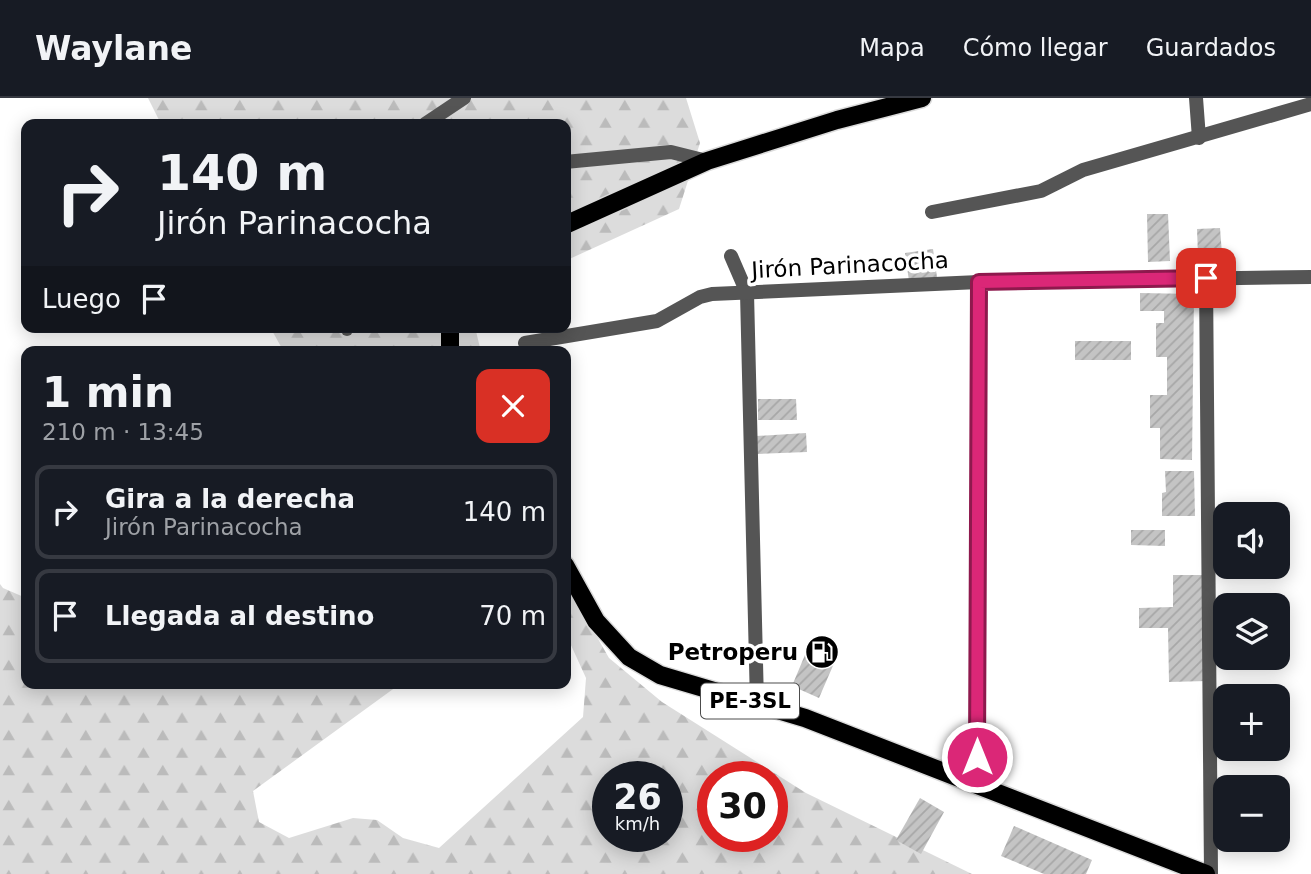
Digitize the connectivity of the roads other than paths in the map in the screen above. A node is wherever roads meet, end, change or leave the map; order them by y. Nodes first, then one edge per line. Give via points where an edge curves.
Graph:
1 (464, 98) edge
2 (922, 98) edge
3 (1196, 98) edge
4 (1311, 103) edge
5 (432, 119) edge
6 (1199, 138) junction
7 (571, 161) edge
8 (707, 161) junction
9 (932, 212) dead end
10 (571, 222) edge
11 (731, 256) dead end
12 (1311, 277) edge
13 (1206, 278) junction
14 (979, 282) junction
15 (747, 293) junction
16 (525, 343) dead end
17 (571, 576) edge
18 (757, 703) junction
19 (977, 785) junction
20 (1208, 874) edge

1 - 5 street
2 - 8 main road
3 - 6 street
4 - 6 street
6 - 9 street via 1083,170 1041,191
7 - 8 street via 671,152
8 - 10 main road
11 - 15 street
12 - 13 street, Jirón Parinacocha
13 - 14 street, Jirón Parinacocha
13 - 20 street
14 - 15 street, Jirón Parinacocha
14 - 19 street
15 - 16 street, Jirón Parinacocha via 701,297 640,325
15 - 18 street
17 - 18 main road, PE-3SL via 596,621 629,657 660,676
18 - 19 main road, PE-3SL
19 - 20 main road, PE-3SL

